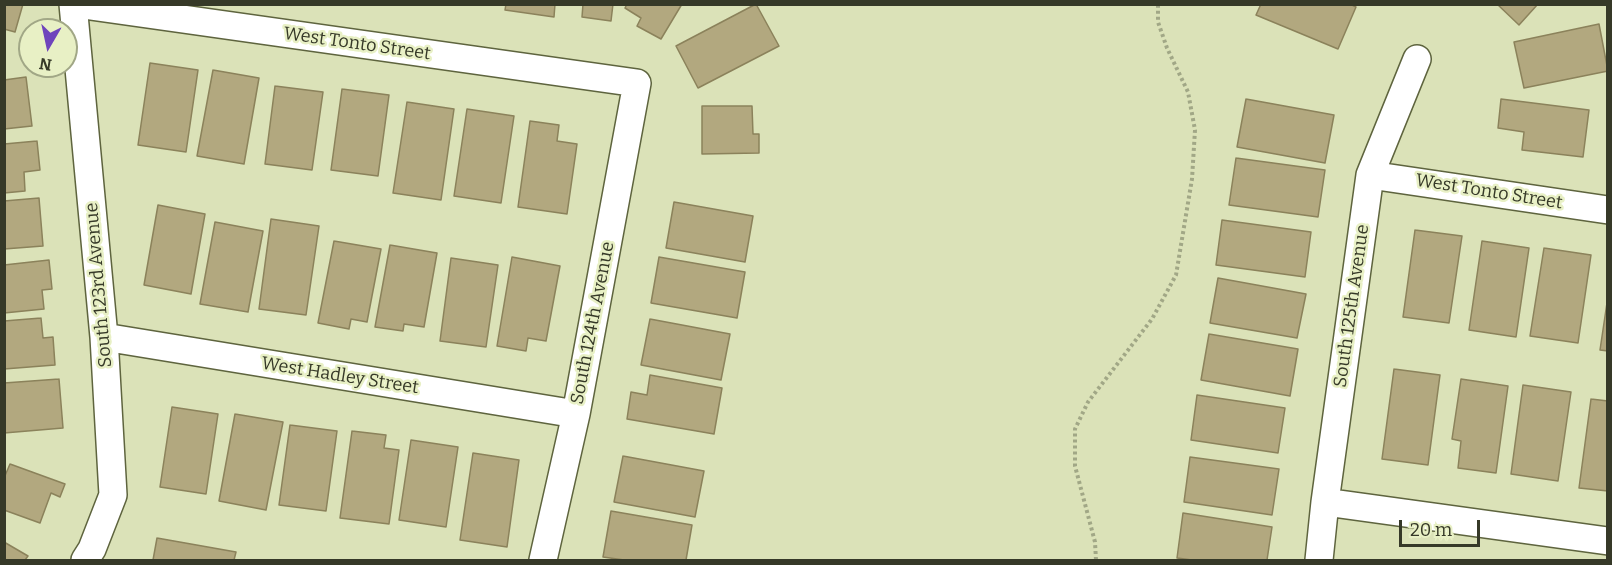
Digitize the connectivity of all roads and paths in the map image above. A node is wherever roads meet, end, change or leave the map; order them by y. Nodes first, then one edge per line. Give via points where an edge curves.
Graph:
1 (74, 4) edge
2 (1158, 4) edge
3 (1417, 59) dead end
4 (637, 83) joint
5 (1370, 175) junction
6 (1608, 210) edge
7 (104, 337) junction
8 (576, 414) junction
9 (1325, 502) junction
10 (1608, 541) edge
11 (85, 561) edge
12 (543, 561) edge
13 (1096, 561) edge
14 (1319, 561) edge

1 - 4 street, West Tonto Street
1 - 7 street, South 123rd Avenue
2 - 13 path via 1158,22 1188,92 1195,130 1192,178 1176,275 1152,319 1088,402 1075,429 1075,465 1095,542
3 - 5 street, South 125th Avenue
4 - 8 street, South 124th Avenue
5 - 6 street, West Tonto Street
5 - 9 street, South 125th Avenue
7 - 8 street, West Hadley Street
7 - 11 street, South 123rd Avenue via 113,495
8 - 12 street, South 124th Avenue
9 - 10 street
9 - 14 street, South 125th Avenue

